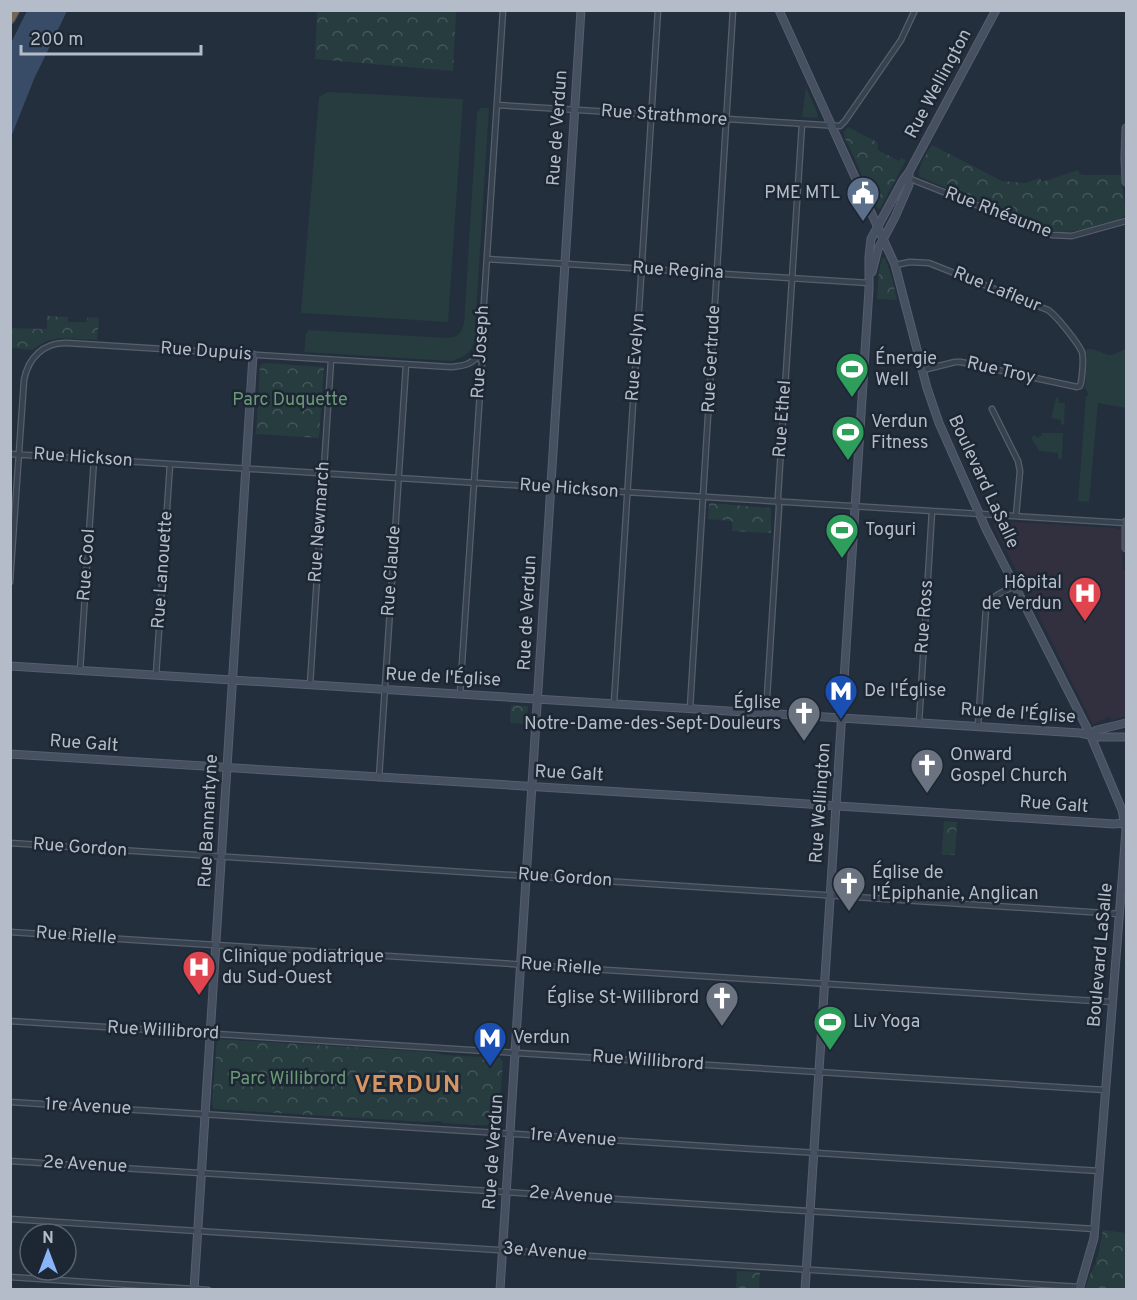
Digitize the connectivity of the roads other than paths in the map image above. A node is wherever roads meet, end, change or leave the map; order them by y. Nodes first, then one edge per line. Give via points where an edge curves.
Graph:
1 (15, 10) edge
2 (503, 10) edge
3 (581, 10) edge
4 (658, 10) edge
5 (733, 10) edge
6 (778, 10) edge
7 (915, 10) edge
8 (996, 10) edge
9 (10, 19) edge
10 (497, 105) junction
11 (575, 110) junction
12 (651, 115) junction
13 (726, 120) junction
14 (802, 124) junction
15 (831, 126) junction
16 (1126, 128) edge
17 (908, 176) junction
18 (1126, 182) edge
19 (1126, 221) edge
20 (878, 226) junction
21 (883, 238) junction
22 (487, 259) junction
23 (564, 264) junction
24 (895, 265) junction
25 (642, 269) junction
26 (717, 273) junction
27 (792, 278) junction
28 (869, 283) junction
29 (253, 355) junction
30 (478, 356) junction
31 (331, 360) junction
32 (406, 365) junction
33 (922, 370) junction
34 (1080, 386) joint
35 (992, 409) dead end
36 (10, 454) edge
37 (19, 454) junction
38 (94, 459) junction
39 (170, 464) junction
40 (246, 468) junction
41 (323, 473) junction
42 (398, 478) junction
43 (474, 483) junction
44 (550, 488) junction
45 (628, 492) junction
46 (703, 497) junction
47 (779, 502) junction
48 (855, 506) junction
49 (932, 511) junction
50 (979, 514) junction
51 (1016, 516) junction
52 (1126, 523) edge
53 (1126, 548) edge
54 (10, 582) edge
55 (1015, 586) junction
56 (10, 666) edge
57 (80, 671) junction
58 (156, 675) junction
59 (232, 681) junction
60 (310, 685) junction
61 (385, 690) junction
62 (460, 694) junction
63 (538, 699) junction
64 (615, 703) junction
65 (690, 708) junction
66 (766, 713) junction
67 (842, 718) junction
68 (919, 723) junction
69 (1126, 723) edge
70 (978, 726) junction
71 (1090, 734) junction
72 (1126, 737) edge
73 (10, 754) edge
74 (227, 768) junction
75 (379, 778) junction
76 (532, 787) junction
77 (836, 806) junction
78 (1126, 822) edge
79 (10, 843) edge
80 (222, 857) junction
81 (526, 876) junction
82 (830, 895) junction
83 (1120, 914) junction
84 (10, 932) edge
85 (216, 945) junction
86 (521, 965) junction
87 (825, 984) junction
88 (1113, 1002) junction
89 (10, 1022) edge
90 (210, 1034) junction
91 (515, 1053) junction
92 (819, 1072) junction
93 (1106, 1090) junction
94 (10, 1102) edge
95 (205, 1114) junction
96 (511, 1134) junction
97 (814, 1153) junction
98 (10, 1161) edge
99 (1100, 1171) junction
100 (201, 1172) junction
101 (507, 1192) junction
102 (810, 1211) junction
103 (10, 1219) edge
104 (1095, 1229) junction
105 (198, 1231) junction
106 (502, 1250) junction
107 (806, 1269) junction
108 (10, 1276) edge
109 (1079, 1288) edge
110 (194, 1289) edge
111 (208, 1290) edge
112 (500, 1290) edge
113 (805, 1290) edge

1 - 9 highway
2 - 10 street, Rue Joseph
3 - 11 main road, Rue de Verdun
4 - 12 street, Rue Evelyn
5 - 13 street, Rue Gertrude
6 - 15 main road, Boulevard LaSalle
7 - 15 street via 901,40 843,123
8 - 17 main road, Rue Wellington
10 - 11 street, Rue Strathmore
10 - 22 street, Rue Joseph
11 - 12 street, Rue Strathmore
11 - 23 main road, Rue de Verdun
12 - 13 street, Rue Strathmore
12 - 25 street, Rue Evelyn
13 - 14 street, Rue Strathmore
13 - 26 street, Rue Gertrude
14 - 15 street, Rue Strathmore
14 - 27 street, Rue Ethel
15 - 20 main road, Boulevard LaSalle
16 - 18 main road
17 - 19 street, Rue Rhéaume via 1057,236 1080,235
17 - 20 main road, Rue Wellington
17 - 21 main road, Rue Wellington via 909,185
20 - 21 main road, Boulevard LaSalle
20 - 28 main road, Rue Wellington via 869,247
21 - 24 main road, Boulevard LaSalle
21 - 28 main road, Rue Wellington
22 - 23 street, Rue Regina
22 - 30 street, Rue Joseph
23 - 25 street, Rue Regina
23 - 44 main road, Rue de Verdun
24 - 33 main road, Boulevard LaSalle
24 - 34 street, Rue Lafleur via 929,263 1052,312 1082,354
25 - 26 street, Rue Regina
25 - 45 street, Rue Evelyn
26 - 27 street, Rue Regina
26 - 46 street, Rue Gertrude
27 - 28 street, Rue Regina
27 - 47 street, Rue Ethel
28 - 48 main road, Rue Wellington
29 - 31 street, Rue Dupuis
29 - 37 street, Rue Dupuis via 67,343 47,347 35,355 26,371
29 - 40 main road, Rue Bannantyne
30 - 32 street, Rue Dupuis via 459,366
30 - 43 street, Rue Joseph via 482,362
31 - 32 street, Rue Dupuis
31 - 41 street, Rue Newmarch
32 - 42 street, Rue Claude
33 - 34 street, Rue Troy via 961,362
33 - 50 main road, Boulevard LaSalle via 931,402
35 - 51 street via 1018,461
36 - 37 street, Rue Hickson
37 - 38 street, Rue Hickson
37 - 54 street, Rue Dupuis
38 - 39 street, Rue Hickson
38 - 57 street, Rue Cool
39 - 40 street, Rue Hickson
39 - 58 street, Rue Lanouette
40 - 41 street, Rue Hickson
40 - 59 main road, Rue Bannantyne
41 - 42 street, Rue Hickson
41 - 60 street, Rue Newmarch
42 - 43 street, Rue Hickson
42 - 61 street, Rue Claude
43 - 44 street, Rue Hickson
43 - 62 street, Rue Joseph
44 - 45 street, Rue Hickson
44 - 63 main road, Rue de Verdun
45 - 46 street, Rue Hickson
45 - 64 street, Rue Evelyn
46 - 47 street, Rue Hickson
46 - 65 street, Rue Gertrude
47 - 48 street, Rue Hickson
47 - 66 street, Rue Ethel
48 - 49 street, Rue Hickson
48 - 67 main road, Rue Wellington
49 - 50 street, Rue Hickson
49 - 68 street, Rue Ross
50 - 51 street, Rue Hickson
50 - 55 main road, Boulevard LaSalle
51 - 52 street, Rue Hickson
52 - 53 main road
55 - 70 street via 988,602 986,608
55 - 71 main road, Boulevard LaSalle
56 - 57 main road, Rue de l'Église
57 - 58 main road, Rue de l'Église
58 - 59 main road, Rue de l'Église
59 - 60 main road, Rue de l'Église
59 - 74 main road, Rue Bannantyne
60 - 61 main road, Rue de l'Église
61 - 62 main road, Rue de l'Église
61 - 75 street, Rue Claude
62 - 63 main road, Rue de l'Église
63 - 64 main road, Rue de l'Église
63 - 76 main road, Rue de Verdun
64 - 65 main road, Rue de l'Église
65 - 66 main road, Rue de l'Église
66 - 67 main road, Rue de l'Église
67 - 68 main road, Rue de l'Église
67 - 77 main road, Rue Wellington
68 - 70 main road, Rue de l'Église
69 - 71 main road, Rue de l'Église
70 - 71 main road, Rue de l'Église
71 - 72 main road, Rue de l'Église
71 - 78 main road, Boulevard LaSalle
73 - 74 main road, Rue Galt
74 - 75 main road, Rue Galt
74 - 80 main road, Rue Bannantyne
75 - 76 main road, Rue Galt
76 - 77 main road, Rue Galt
76 - 81 main road, Rue de Verdun
77 - 78 main road, Rue Galt
77 - 82 main road, Rue Wellington
78 - 83 main road, Boulevard LaSalle
79 - 80 street, Rue Gordon
80 - 81 street, Rue Gordon
80 - 85 main road, Rue Bannantyne
81 - 82 street, Rue Gordon
81 - 86 main road, Rue de Verdun
82 - 83 street, Rue Gordon
82 - 87 main road, Rue Wellington
83 - 88 main road, Boulevard LaSalle
84 - 85 street, Rue Rielle
85 - 86 street, Rue Rielle
85 - 90 main road, Rue Bannantyne
86 - 87 street, Rue Rielle
86 - 91 main road, Rue de Verdun
87 - 88 street, Rue Rielle
87 - 92 main road, Rue Wellington
88 - 93 main road, Boulevard LaSalle
89 - 90 street, Rue Willibrord
90 - 91 street, Rue Willibrord
90 - 95 main road, Rue Bannantyne
91 - 92 street, Rue Willibrord
91 - 96 main road, Rue de Verdun
92 - 93 street, Rue Willibrord
92 - 97 main road, Rue Wellington
93 - 99 main road, Boulevard LaSalle
94 - 95 street, 1re Avenue
95 - 96 street, 1re Avenue
95 - 100 main road, Rue Bannantyne
96 - 97 street, 1re Avenue
96 - 101 main road, Rue de Verdun
97 - 99 street, 1re Avenue
97 - 102 main road, Rue Wellington
98 - 100 street, 2e Avenue
99 - 104 main road, Boulevard LaSalle
100 - 101 street, 2e Avenue
100 - 105 main road, Rue Bannantyne
101 - 102 street, 2e Avenue
101 - 106 main road, Rue de Verdun
102 - 104 street, 2e Avenue
102 - 107 main road, Rue Wellington
103 - 105 street, 3e Avenue
104 - 109 main road, Boulevard LaSalle
105 - 106 street, 3e Avenue
105 - 110 main road, Rue Bannantyne
106 - 107 street, 3e Avenue
106 - 112 main road, Rue de Verdun
107 - 109 street, 3e Avenue
107 - 113 main road, Rue Wellington
108 - 110 street
110 - 111 street

